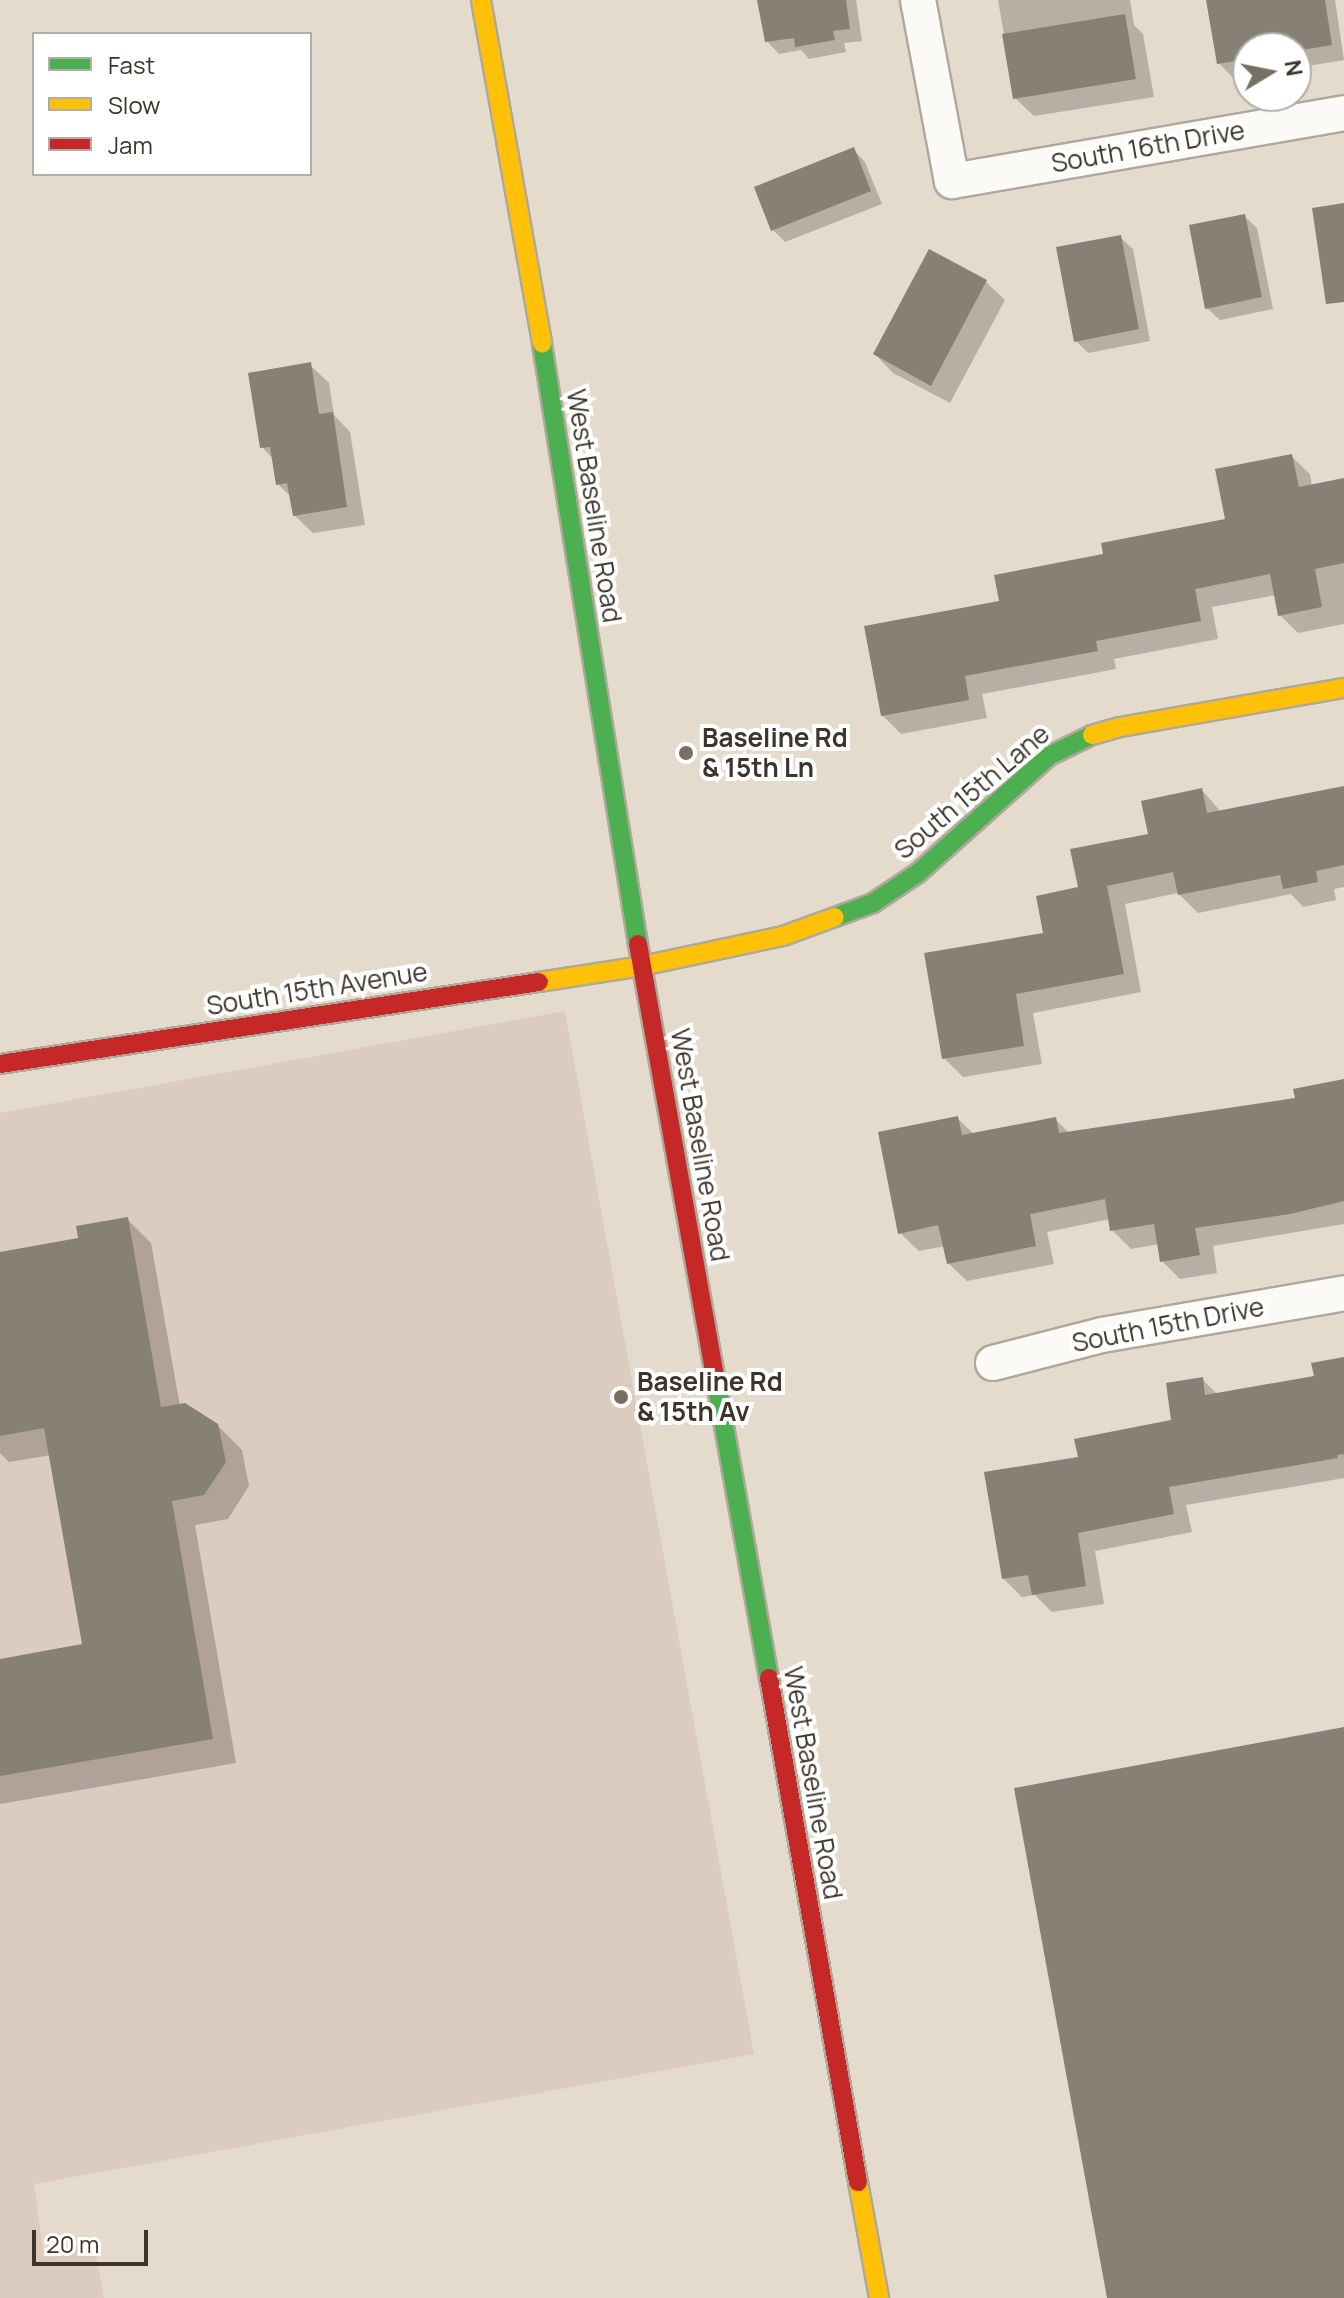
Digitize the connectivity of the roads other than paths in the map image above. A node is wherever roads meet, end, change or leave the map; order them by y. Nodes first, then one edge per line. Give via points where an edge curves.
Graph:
1 (481, 0) edge
2 (918, 0) edge
3 (1344, 113) edge
4 (1344, 688) edge
5 (642, 966) junction
6 (0, 1064) edge
7 (1344, 1293) edge
8 (993, 1363) dead end
9 (879, 2298) edge

1 - 5 main road, West Baseline Road
2 - 3 street, South 16th Drive via 952,181
4 - 5 main road, South 15th Lane via 1120,727 1079,739 1049,756 918,873 873,903 783,936
5 - 6 main road, South 15th Avenue
5 - 9 main road, West Baseline Road
7 - 8 street, South 15th Drive via 1102,1335

